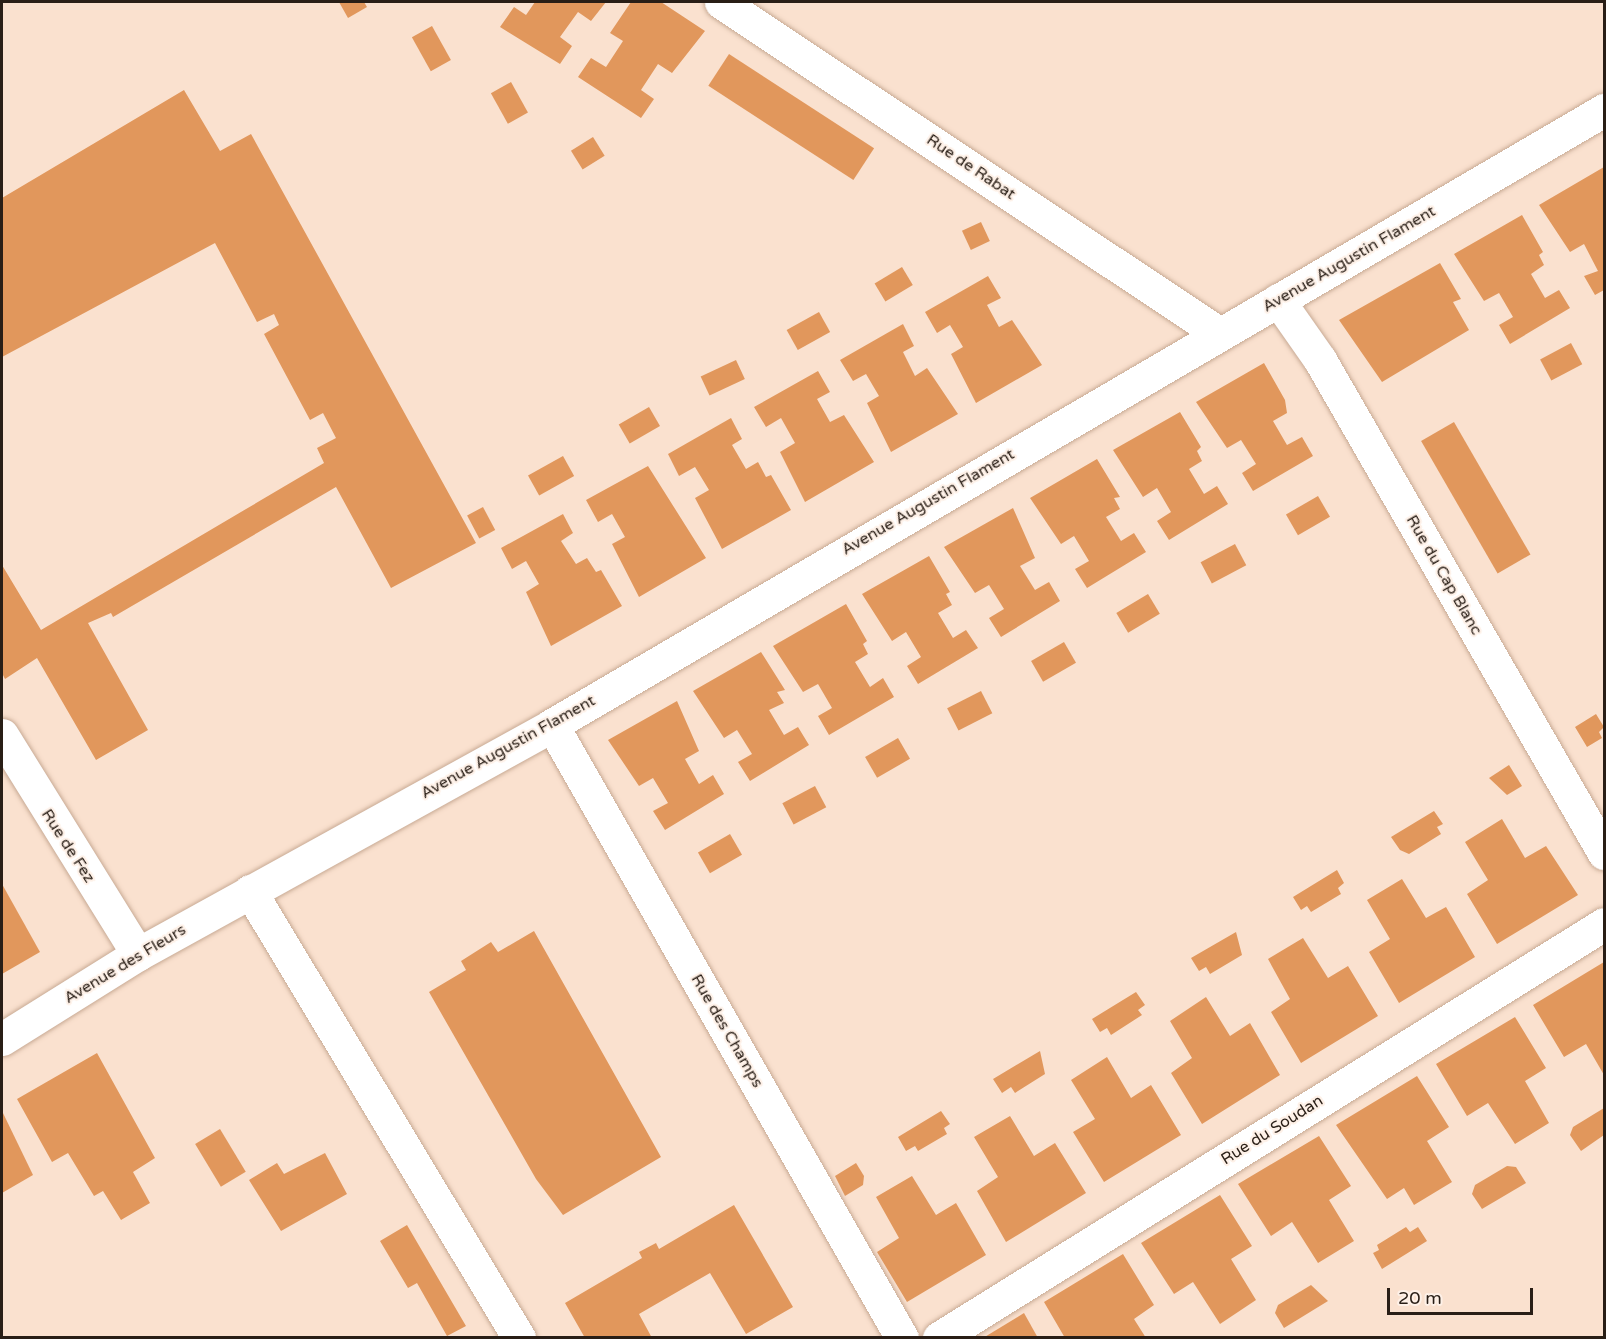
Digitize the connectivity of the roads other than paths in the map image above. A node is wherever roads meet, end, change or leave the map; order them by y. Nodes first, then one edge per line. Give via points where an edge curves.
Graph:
1 (722, 2) edge
2 (1605, 110) edge
3 (1278, 300) junction
4 (1220, 334) junction
5 (552, 725) junction
6 (2, 735) edge
7 (1605, 852) edge
8 (250, 891) junction
9 (1605, 924) edge
10 (138, 954) junction
11 (2, 1039) edge
12 (519, 1338) edge
13 (902, 1338) edge
14 (939, 1338) edge

1 - 4 street, Rue de Rabat
2 - 3 street, Avenue Augustin Flament
3 - 4 street, Avenue Augustin Flament
3 - 7 street, Rue du Cap Blanc via 1320,360
4 - 5 street, Avenue Augustin Flament
5 - 8 street, Avenue Augustin Flament
5 - 13 street, Rue des Champs
6 - 10 street, Rue de Fez
8 - 10 street, Avenue des Fleurs
8 - 12 street
9 - 14 street, Rue du Soudan
10 - 11 street, Avenue des Fleurs

